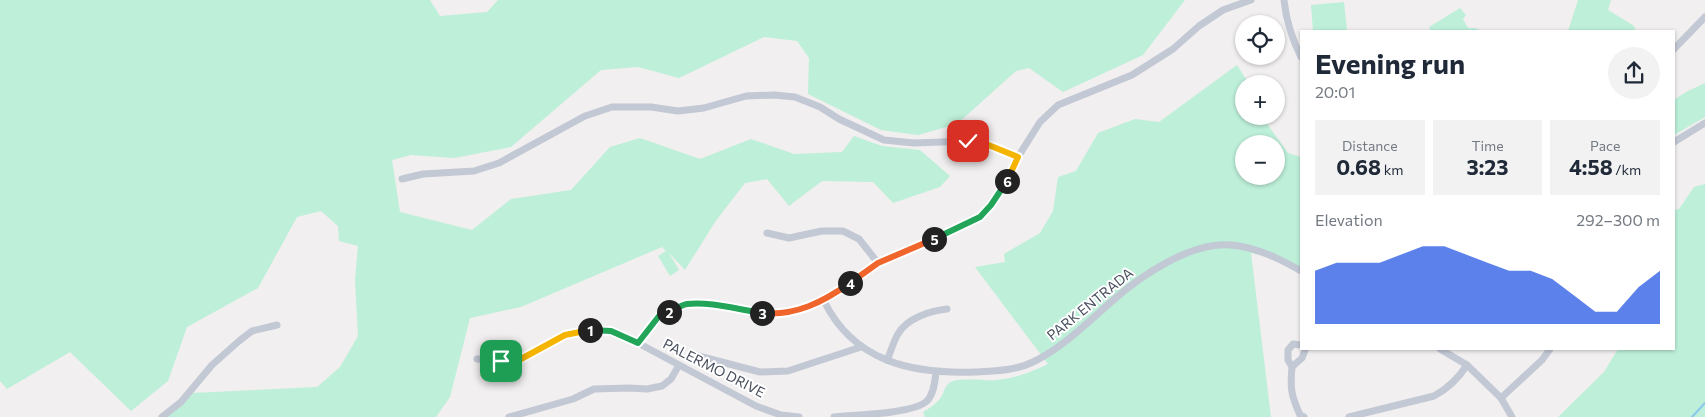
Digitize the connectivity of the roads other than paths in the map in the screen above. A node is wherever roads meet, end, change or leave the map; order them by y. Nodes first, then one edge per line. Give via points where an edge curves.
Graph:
1 (1251, 0) edge
2 (1284, 0) edge
3 (1705, 17) edge
4 (1675, 48) edge
5 (1300, 55) edge
6 (1705, 123) edge
7 (1675, 141) edge
8 (1018, 157) junction
9 (402, 179) dead end
10 (767, 233) dead end
11 (878, 263) junction
12 (1300, 270) edge
13 (824, 301) junction
14 (947, 309) dead end
15 (277, 325) dead end
16 (638, 343) junction
17 (1300, 346) edge
18 (861, 347) junction
19 (1305, 350) edge
20 (1442, 350) edge
21 (1549, 350) edge
22 (691, 354) dead end
23 (477, 359) dead end
24 (887, 360) junction
25 (678, 365) junction
26 (1467, 365) junction
27 (1292, 367) junction
28 (936, 372) junction
29 (1501, 398) junction
30 (162, 417) edge
31 (509, 417) edge
32 (799, 417) edge
33 (834, 417) edge
34 (1304, 417) edge
35 (1348, 417) edge
36 (1512, 417) edge

1 - 8 street via 1222,10 1173,49 1132,75 1058,105 1040,122
2 - 5 street via 1293,41
3 - 4 street
6 - 7 street
8 - 9 street via 986,144 968,141 914,143 884,140 795,97 746,96 704,108 678,111 612,107 585,116 500,163 474,171 423,174
8 - 11 street via 1003,188 980,217
10 - 11 street via 789,238 822,231 843,231 859,239
11 - 13 street
12 - 28 street, PARK ENTRADA via 1256,250 1230,244 1203,248 1158,266 1060,347 1031,363 1008,370
13 - 16 street via 789,313 765,314 686,304 659,316
13 - 18 street, PARK ENTRADA via 839,327
14 - 24 street via 907,322
15 - 30 street via 252,331 239,341 212,364 181,402
16 - 23 street, PALERMO DRIVE via 611,331 586,329 565,335 521,359
16 - 25 street, PALERMO DRIVE
17 - 27 street via 1293,344 1288,350
18 - 22 street via 779,372 760,372
18 - 24 street, PARK ENTRADA
19 - 27 street
20 - 26 street
21 - 29 street
24 - 28 street, PARK ENTRADA via 904,367
25 - 31 street via 671,379 662,386 647,390 594,389 573,399
25 - 32 street, PALERMO DRIVE via 756,406 781,415
26 - 29 street
26 - 35 street via 1446,390 1434,396
27 - 34 street via 1291,394
28 - 33 street via 932,393 927,401 916,407
29 - 36 street

